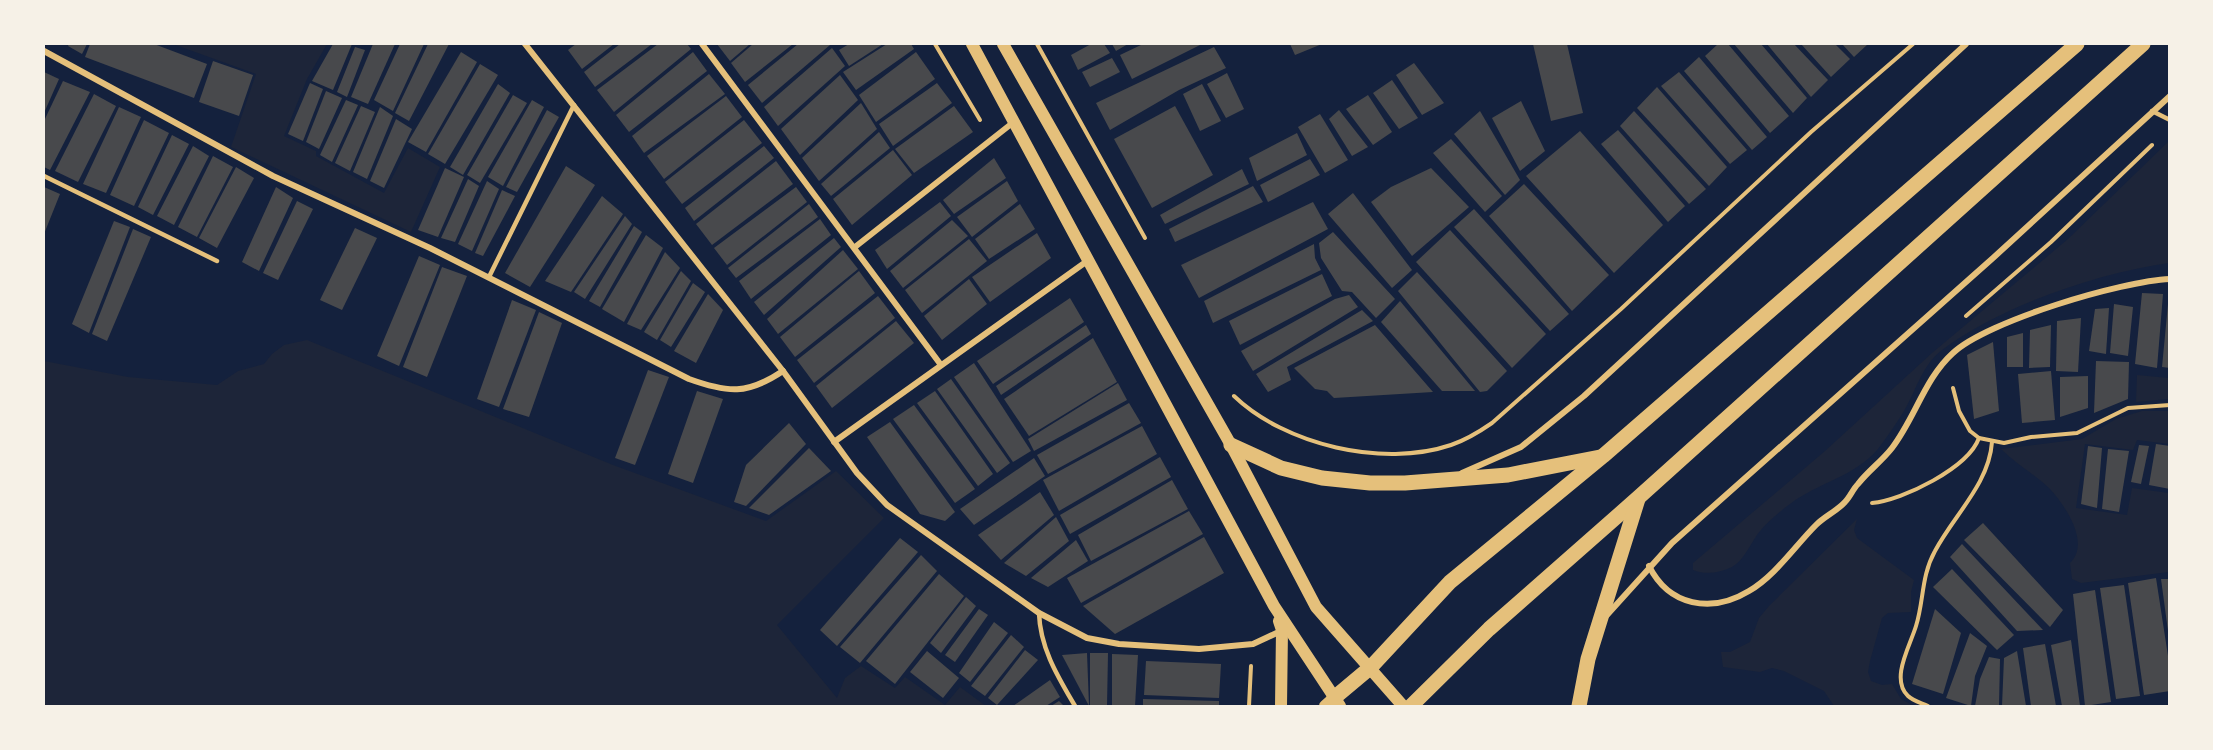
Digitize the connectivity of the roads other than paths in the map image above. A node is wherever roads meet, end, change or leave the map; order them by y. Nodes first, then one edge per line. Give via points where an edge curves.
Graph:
1 (525, 44) edge
2 (702, 44) edge
3 (972, 44) edge
4 (1003, 44) edge
5 (1966, 44) edge
6 (2077, 44) edge
7 (2143, 44) edge
8 (44, 51) edge
9 (2169, 96) edge
10 (574, 105) junction
11 (2152, 111) junction
12 (2169, 120) edge
13 (1015, 121) junction
14 (44, 176) edge
15 (855, 247) junction
16 (1090, 259) junction
17 (217, 261) dead end
18 (489, 277) junction
19 (2169, 279) edge
20 (941, 365) junction
21 (783, 371) junction
22 (834, 442) junction
23 (1231, 445) junction
24 (1603, 456) junction
25 (1446, 478) junction
26 (1639, 497) junction
27 (1650, 566) junction
28 (1274, 606) junction
29 (1039, 614) junction
30 (1600, 622) junction
31 (1282, 630) junction
32 (1371, 667) junction
33 (1333, 704) edge
34 (1075, 706) edge
35 (1281, 706) edge
36 (1403, 706) edge
37 (1411, 706) edge
38 (1579, 706) edge

1 - 10 street
2 - 15 street
3 - 13 main road
4 - 23 main road
5 - 25 street via 1584,396 1521,447
6 - 24 main road
7 - 26 main road
8 - 18 street via 273,176
9 - 11 street
10 - 18 lane
10 - 21 street
11 - 12 lane
11 - 27 street
13 - 15 street
13 - 16 main road
14 - 17 lane
15 - 20 street
16 - 20 street
16 - 28 main road
18 - 21 street via 711,387 744,390
19 - 27 street via 2128,284 1999,326 1954,351 1937,368 1892,448 1844,503 1818,523 1750,591 1706,604 1688,602 1658,583
20 - 22 street
21 - 22 street
22 - 29 street via 887,505
23 - 25 main road via 1281,468 1322,478 1405,483
23 - 32 main road via 1316,607
24 - 25 main road via 1508,475
24 - 32 main road via 1450,582
26 - 30 main road
26 - 37 main road via 1464,651
27 - 30 street
28 - 31 main road
28 - 33 main road
29 - 31 street via 1087,638 1171,648 1253,644
29 - 34 lane via 1039,630 1047,653
30 - 38 main road
31 - 35 main road
32 - 33 main road
32 - 36 main road

